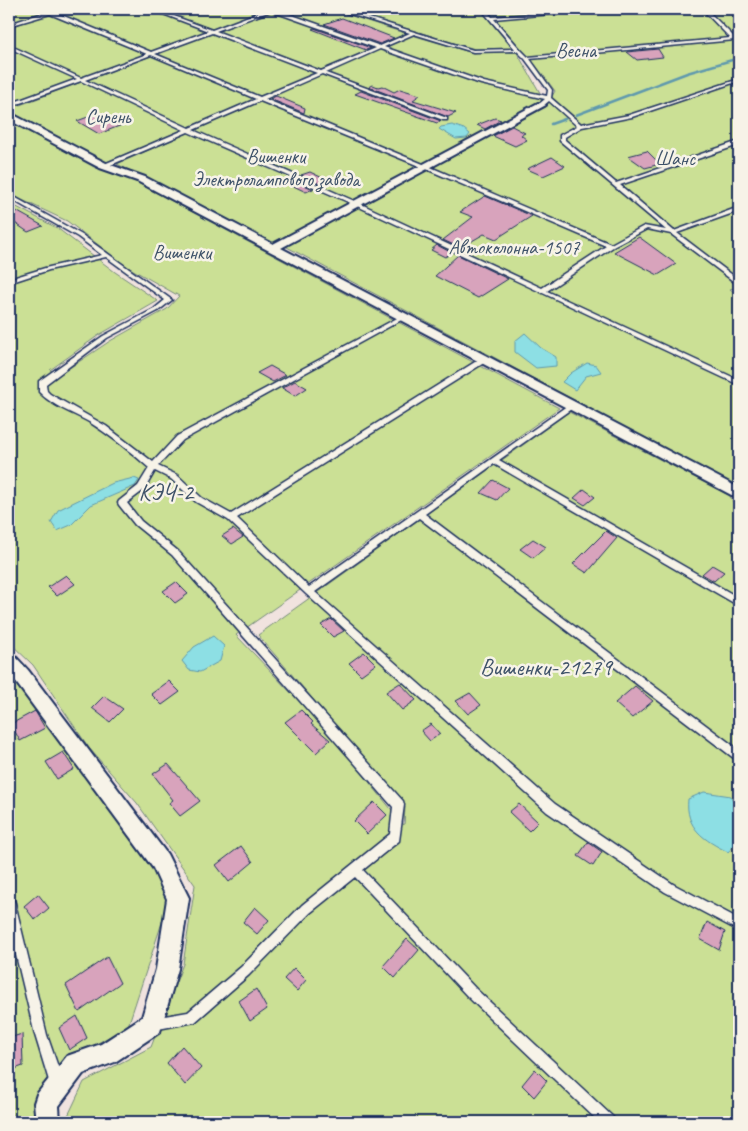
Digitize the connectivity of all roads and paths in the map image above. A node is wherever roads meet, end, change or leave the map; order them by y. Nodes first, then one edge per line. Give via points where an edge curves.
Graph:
1 (42, 9) edge
2 (60, 9) edge
3 (152, 9) edge
4 (271, 9) edge
5 (336, 9) edge
6 (483, 9) edge
7 (607, 9) edge
8 (704, 9) edge
9 (49, 12) junction
10 (490, 18) junction
11 (9, 25) edge
12 (212, 32) junction
13 (414, 33) junction
14 (9, 46) edge
15 (378, 48) junction
16 (518, 50) junction
17 (151, 54) junction
18 (527, 58) junction
19 (321, 73) junction
20 (81, 80) junction
21 (739, 80) edge
22 (260, 99) junction
23 (545, 102) junction
24 (9, 106) edge
25 (9, 116) edge
26 (445, 119) dead end
27 (580, 126) junction
28 (188, 130) junction
29 (739, 143) edge
30 (104, 166) junction
31 (426, 167) junction
32 (616, 185) junction
33 (9, 196) edge
34 (12, 203) edge
35 (357, 204) junction
36 (739, 209) edge
37 (673, 233) junction
38 (612, 246) junction
39 (270, 249) junction
40 (108, 255) junction
41 (9, 281) edge
42 (739, 283) edge
43 (544, 290) junction
44 (403, 317) junction
45 (485, 359) junction
46 (739, 383) edge
47 (571, 405) junction
48 (495, 461) junction
49 (153, 468) junction
50 (739, 494) edge
51 (419, 514) junction
52 (231, 518) junction
53 (308, 592) junction
54 (739, 602) edge
55 (9, 661) edge
56 (739, 756) edge
57 (354, 869) junction
58 (9, 903) edge
59 (739, 925) edge
60 (152, 1024) junction
61 (58, 1087) junction
62 (48, 1122) edge
63 (608, 1122) edge

1 - 9 lane
2 - 9 lane
3 - 12 lane
4 - 12 lane
4 - 15 lane
5 - 13 lane
6 - 10 lane
7 - 10 lane
8 - 18 lane via 733,39
9 - 11 lane
9 - 17 lane
10 - 16 lane
12 - 17 lane
12 - 19 lane
13 - 15 lane
13 - 16 lane via 473,50
14 - 20 lane
15 - 19 lane
15 - 23 lane
16 - 18 lane
17 - 20 lane
17 - 22 lane
18 - 23 lane via 550,90
19 - 22 lane
19 - 26 lane
20 - 24 lane
20 - 28 lane
21 - 27 lane via 630,116
22 - 28 lane
22 - 31 lane
23 - 27 lane
23 - 31 street
25 - 30 street
27 - 32 lane via 562,136 562,140
28 - 30 lane
28 - 35 lane
29 - 32 lane
30 - 39 street via 141,179
31 - 35 street
31 - 38 lane
32 - 37 lane
33 - 34 lane
34 - 40 lane via 80,236
35 - 39 street
35 - 43 lane
36 - 37 lane
37 - 38 lane via 646,227
37 - 42 lane
38 - 43 lane
39 - 44 street
40 - 41 lane
40 - 49 lane via 169,300 105,337 42,383 43,392 121,440
43 - 46 lane
44 - 45 street
44 - 49 lane via 180,438
45 - 47 street
45 - 52 lane
47 - 48 lane
47 - 50 street
48 - 51 lane
48 - 54 lane
49 - 52 lane via 174,477 199,500
49 - 57 lane via 141,488 122,503 138,523 175,553 399,805 395,837
51 - 53 lane
51 - 56 lane
52 - 53 lane
53 - 59 lane via 551,808 669,888
55 - 60 street via 160,861 178,898 167,969
57 - 60 lane via 306,908 245,971 191,1018
57 - 63 lane via 472,993
58 - 61 lane via 41,1035
60 - 61 street via 107,1054 75,1064
61 - 62 street via 46,1103

